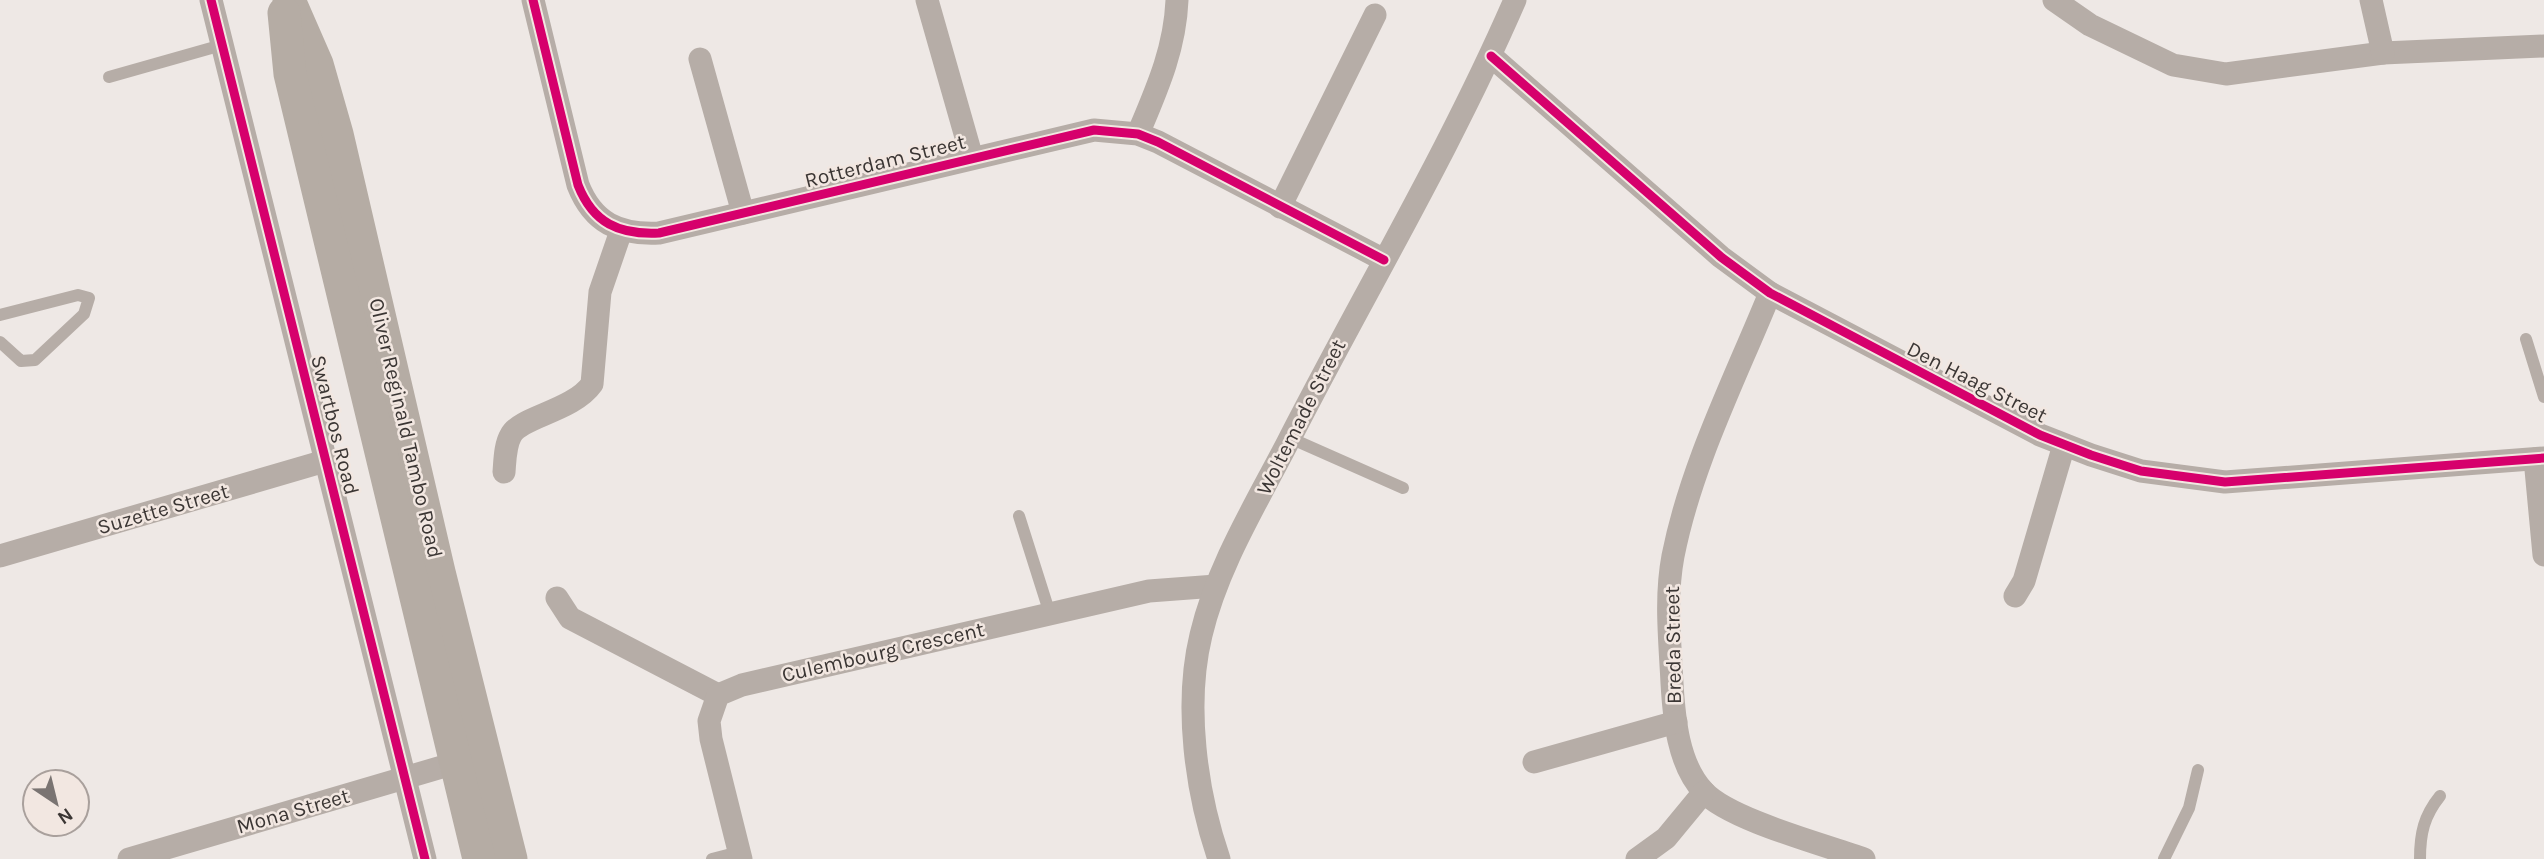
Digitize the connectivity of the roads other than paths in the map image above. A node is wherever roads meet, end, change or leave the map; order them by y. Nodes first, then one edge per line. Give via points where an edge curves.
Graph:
1 (211, 0) edge
2 (283, 0) edge
3 (289, 0) edge
4 (533, 0) edge
5 (927, 0) edge
6 (1177, 0) edge
7 (1515, 0) edge
8 (2054, 0) edge
9 (2371, 0) edge
10 (1375, 15) dead end
11 (222, 46) junction
12 (2544, 46) edge
13 (2383, 53) junction
14 (1491, 56) junction
15 (700, 59) dead end
16 (109, 77) dead end
17 (1138, 134) junction
18 (972, 158) junction
19 (1280, 206) junction
20 (743, 214) junction
21 (621, 231) junction
22 (1384, 260) junction
23 (1770, 293) junction
24 (0, 315) edge
25 (2526, 339) dead end
26 (0, 342) edge
27 (2544, 397) edge
28 (1290, 438) junction
29 (2064, 445) junction
30 (2539, 458) edge
31 (325, 461) junction
32 (504, 472) dead end
33 (1403, 488) dead end
34 (1019, 516) dead end
35 (2544, 555) edge
36 (0, 556) edge
37 (1216, 586) junction
38 (2015, 596) dead end
39 (557, 598) dead end
40 (1049, 614) junction
41 (718, 695) junction
42 (1676, 722) junction
43 (471, 759) junction
44 (1534, 762) dead end
45 (2197, 770) dead end
46 (406, 778) junction
47 (1704, 792) junction
48 (2440, 796) dead end
49 (740, 855) edge
50 (129, 859) edge
51 (425, 859) edge
52 (479, 859) edge
53 (512, 859) edge
54 (712, 859) edge
55 (1219, 859) edge
56 (1637, 859) edge
57 (1864, 859) edge
58 (2164, 859) edge
59 (2420, 859) edge

1 - 11 street, Swartbos Road
2 - 43 main road, Oliver Reginald Tambo Road via 290,74
3 - 43 main road, Oliver Reginald Tambo Road via 317,64 337,134
4 - 21 street via 578,185 595,215
5 - 18 street
6 - 17 street via 1168,63
7 - 14 street, Woltemade Street
8 - 13 street via 2090,25 2173,65 2212,72 2273,69
9 - 13 street
10 - 19 street
11 - 16 lane
11 - 31 street, Swartbos Road
12 - 13 street
14 - 22 street, Woltemade Street
14 - 23 street, Den Haag Street via 1721,257
15 - 20 street
17 - 18 street, Rotterdam Street via 1094,130
17 - 19 street, Rotterdam Street
18 - 20 street, Rotterdam Street
19 - 22 street, Rotterdam Street
20 - 21 street, Rotterdam Street via 659,233
21 - 32 street via 600,292 593,384 567,405 516,427 508,442
22 - 28 street, Woltemade Street
23 - 29 street, Den Haag Street
23 - 42 street, Breda Street via 1698,469 1673,557 1668,603
24 - 26 lane via 78,295 89,298 84,314 35,360 21,361
25 - 27 lane
28 - 33 lane
28 - 37 street, Woltemade Street
29 - 30 street, Den Haag Street via 2141,471 2225,482
29 - 38 street via 2024,581
30 - 35 street
31 - 36 street, Suzette Street
31 - 46 street, Swartbos Road
34 - 40 lane
37 - 40 street, Culembourg Crescent via 1149,591
37 - 55 street, Woltemade Street via 1200,636 1195,685 1196,766
39 - 41 street via 569,618
40 - 41 street, Culembourg Crescent via 741,685
41 - 49 street via 710,730
42 - 44 street
42 - 47 street, Breda Street via 1689,771
43 - 46 street, Mona Street
43 - 52 main road, Oliver Reginald Tambo Road
43 - 53 main road, Oliver Reginald Tambo Road
45 - 58 lane via 2189,808
46 - 50 street, Mona Street
46 - 51 street, Swartbos Road
47 - 56 street via 1666,838
47 - 57 street, Breda Street via 1750,817
48 - 59 lane via 2425,814
49 - 54 lane

